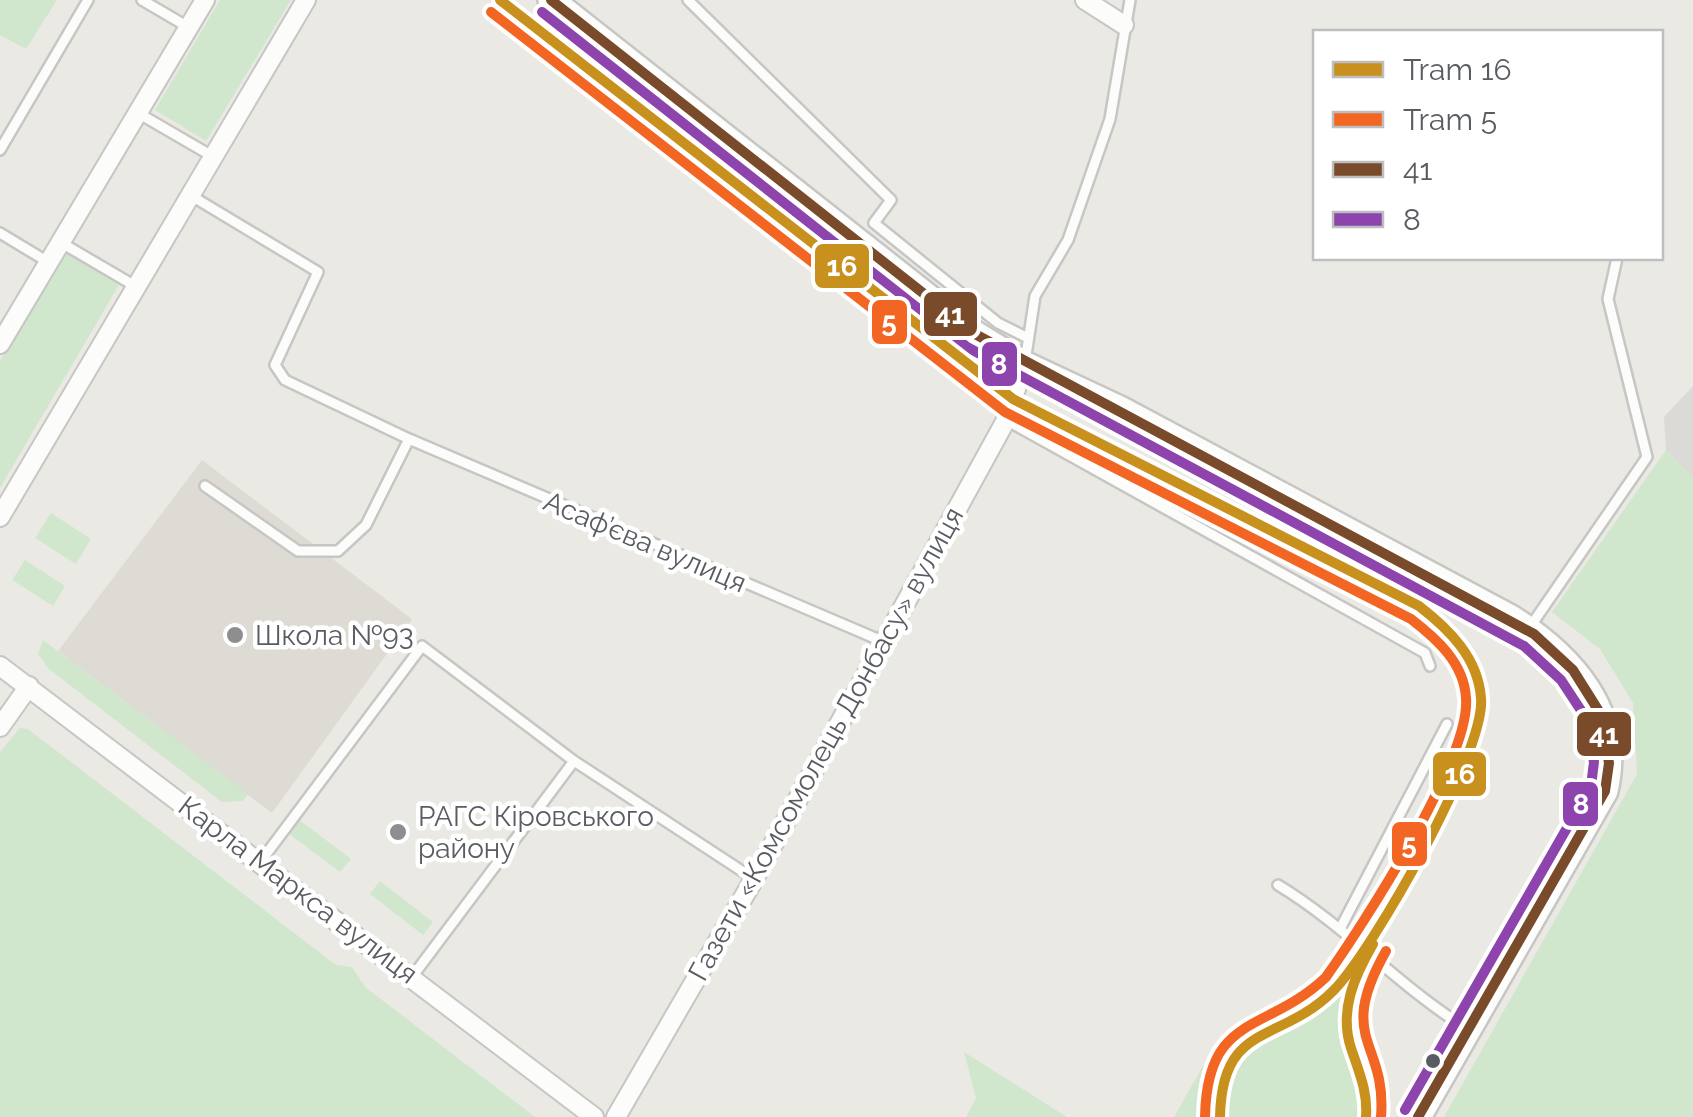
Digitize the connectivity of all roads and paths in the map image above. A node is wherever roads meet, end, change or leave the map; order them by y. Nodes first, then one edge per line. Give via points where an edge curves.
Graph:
1 (88, 0) edge
2 (142, 0) edge
3 (205, 0) edge
4 (306, 0) edge
5 (550, 0) edge
6 (688, 0) edge
7 (1084, 0) edge
8 (1130, 0) edge
9 (1124, 25) junction
10 (188, 27) junction
11 (138, 113) junction
12 (0, 150) edge
13 (212, 156) junction
14 (189, 195) junction
15 (0, 233) edge
16 (60, 242) junction
17 (1617, 260) edge
18 (48, 262) junction
19 (135, 286) junction
20 (1028, 338) junction
21 (0, 344) edge
22 (1024, 364) junction
23 (1006, 420) junction
24 (409, 440) junction
25 (205, 486) dead end
26 (0, 516) edge
27 (1529, 630) junction
28 (882, 641) junction
29 (0, 666) edge
30 (1430, 666) dead end
31 (29, 686) junction
32 (1447, 724) dead end
33 (0, 727) edge
34 (574, 761) junction
35 (261, 861) junction
36 (754, 880) junction
37 (1278, 884) dead end
38 (1341, 927) junction
39 (412, 977) junction
40 (1468, 1029) junction
41 (594, 1117) edge
42 (616, 1117) edge
43 (1418, 1117) edge

1 - 12 lane
2 - 10 lane
3 - 10 street
4 - 13 street
5 - 22 main road via 976,334
6 - 20 lane via 890,200 874,223 998,322
7 - 9 street
8 - 9 lane
9 - 20 lane via 1110,119 1068,240 1035,296
10 - 11 street
11 - 13 lane
11 - 16 street
13 - 14 street
14 - 19 street
14 - 24 lane, Асаф’єва вулиця via 318,272 275,365 285,380
15 - 18 lane
16 - 18 street
16 - 19 lane
17 - 27 lane via 1608,300 1647,457
18 - 21 street
19 - 26 street
20 - 22 lane
22 - 23 street, Газети «Комсомолець Донбасу» вулиця
22 - 27 main road
23 - 28 street, Газети «Комсомолець Донбасу» вулиця
23 - 30 lane via 1425,653
24 - 25 lane via 366,525 338,552 298,551
24 - 28 lane, Асаф’єва вулиця
27 - 40 main road via 1572,665 1593,695 1608,734 1610,768 1605,791
28 - 36 street, Газети «Комсомолець Донбасу» вулиця
29 - 31 street, Карла Маркса вулиця
31 - 33 street
31 - 35 street, Карла Маркса вулиця
32 - 38 lane
34 - 35 lane via 422,646
34 - 36 lane
34 - 39 lane
35 - 39 street, Карла Маркса вулиця
36 - 42 street, Газети «Комсомолець Донбасу» вулиця
37 - 38 lane
38 - 40 lane via 1410,991
39 - 41 street, Карла Маркса вулиця
40 - 43 main road

